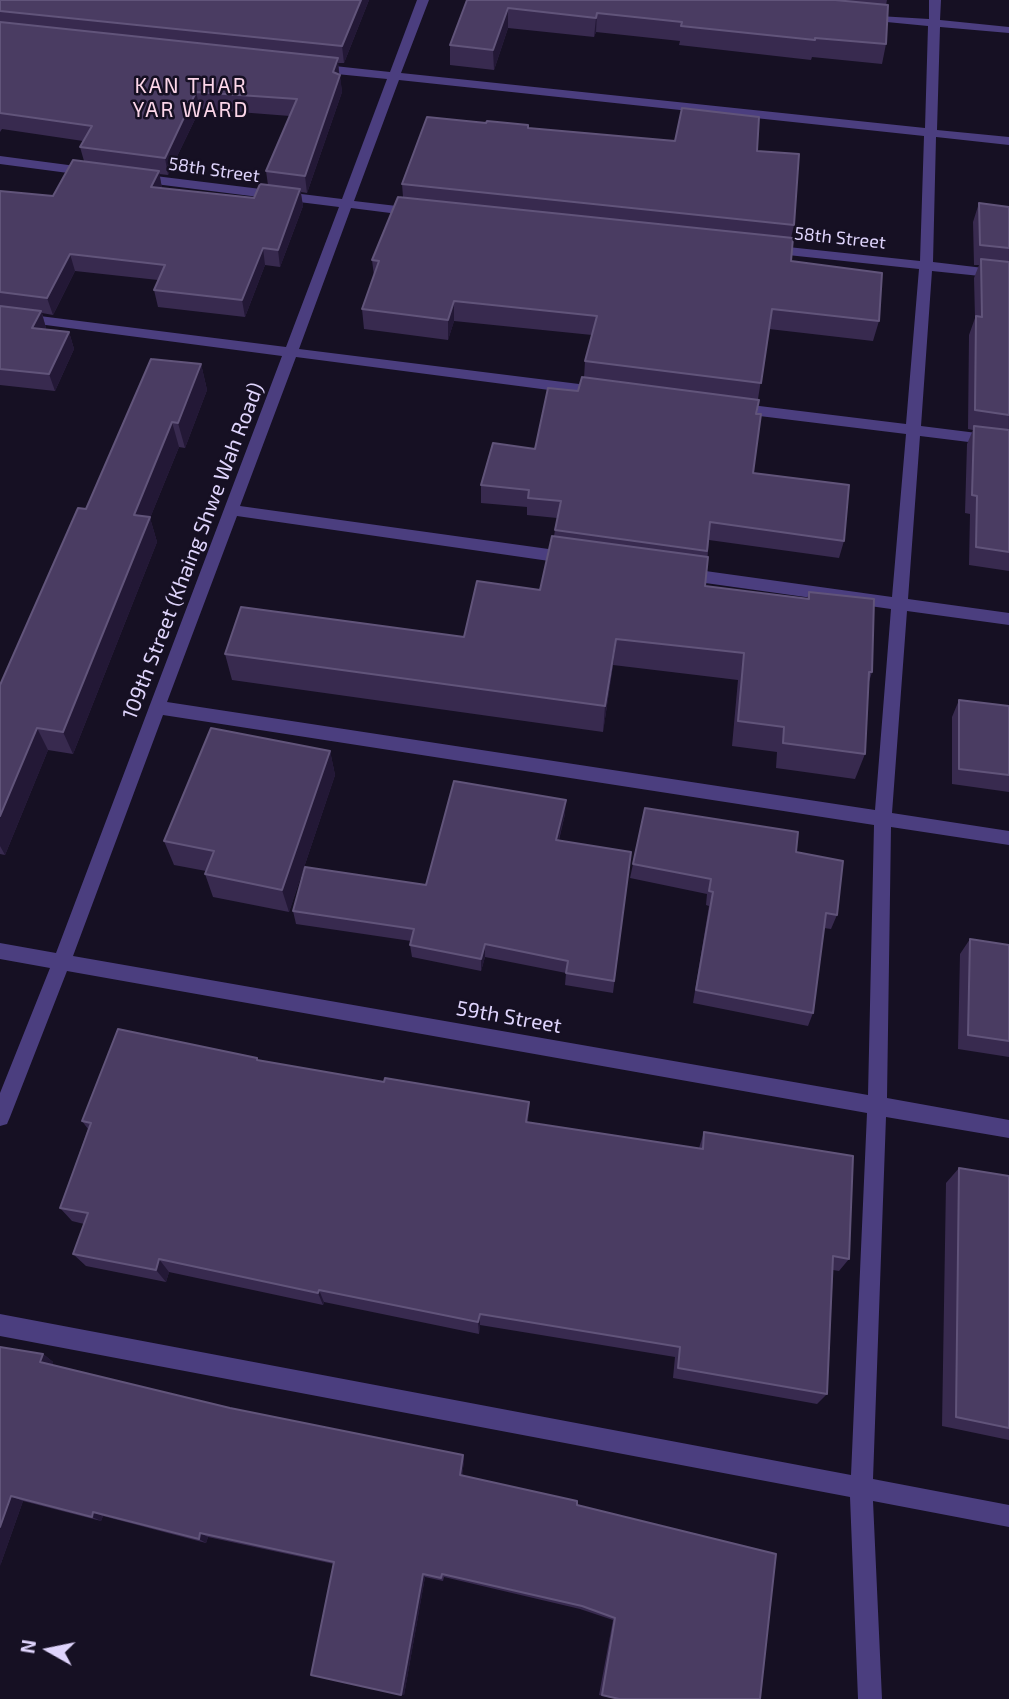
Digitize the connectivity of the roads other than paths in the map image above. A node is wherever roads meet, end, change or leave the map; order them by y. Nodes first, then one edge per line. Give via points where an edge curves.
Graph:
1 (424, 0) edge
2 (935, 0) edge
3 (852, 15) edge
4 (934, 23) junction
5 (1009, 30) edge
6 (299, 66) edge
7 (394, 76) junction
8 (931, 133) junction
9 (1009, 141) edge
10 (0, 160) edge
11 (346, 205) junction
12 (429, 214) edge
13 (760, 248) edge
14 (926, 265) junction
15 (1009, 275) edge
16 (0, 315) edge
17 (290, 354) junction
18 (622, 394) edge
19 (718, 406) edge
20 (912, 430) junction
21 (1009, 442) edge
22 (230, 510) junction
23 (586, 560) edge
24 (668, 572) edge
25 (900, 604) junction
26 (1009, 619) edge
27 (156, 707) junction
28 (883, 818) junction
29 (1009, 838) edge
30 (0, 951) edge
31 (62, 961) junction
32 (877, 1105) junction
33 (0, 1117) edge
34 (1009, 1129) edge
35 (0, 1325) edge
36 (861, 1489) junction
37 (1009, 1516) edge
38 (870, 1699) edge

1 - 7 street, 109th Street (Khaing Shwe Wah Road)
2 - 4 street
3 - 4 street
4 - 5 street
4 - 8 street
6 - 7 street
7 - 8 street
7 - 11 street, 109th Street (Khaing Shwe Wah Road)
8 - 9 street
8 - 14 street
10 - 11 street, 58th Street
11 - 12 street, 58th Street
11 - 17 street, 109th Street (Khaing Shwe Wah Road)
13 - 14 street, 58th Street
14 - 15 street, 58th Street
14 - 20 street
16 - 17 street
17 - 18 street
17 - 22 street, 109th Street (Khaing Shwe Wah Road)
19 - 20 street
20 - 21 street
20 - 25 street
22 - 23 street
22 - 27 street, 109th Street (Khaing Shwe Wah Road)
24 - 25 street
25 - 26 street
25 - 28 street
27 - 28 street
27 - 31 street, 109th Street (Khaing Shwe Wah Road)
28 - 29 street
28 - 32 street
30 - 31 street, 59th Street
31 - 32 street, 59th Street
31 - 33 street, 109th Street (Khaing Shwe Wah Road)
32 - 34 street, 59th Street
32 - 36 street
35 - 36 street
36 - 37 street
36 - 38 street

